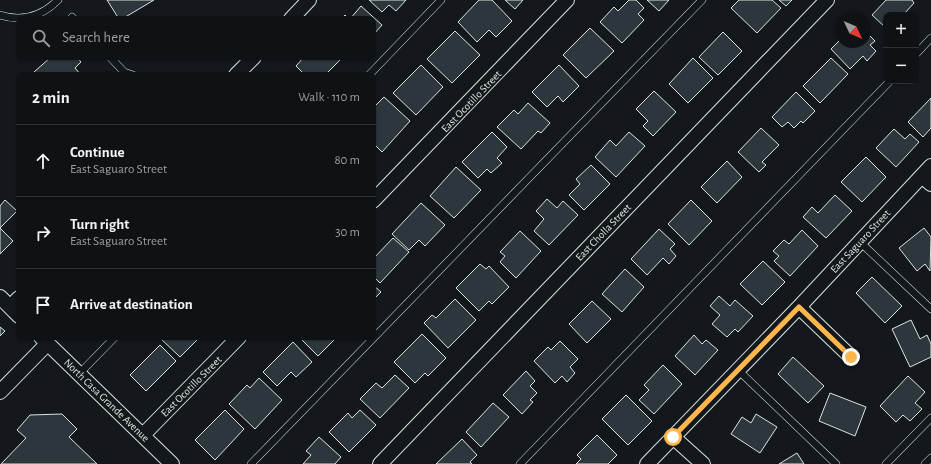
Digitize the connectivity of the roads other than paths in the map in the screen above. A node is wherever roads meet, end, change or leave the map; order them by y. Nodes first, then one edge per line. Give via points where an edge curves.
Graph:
1 (58, 0) edge
2 (309, 0) edge
3 (441, 0) edge
4 (567, 0) edge
5 (702, 0) edge
6 (827, 0) edge
7 (0, 15) edge
8 (31, 16) edge
9 (293, 16) edge
10 (16, 18) edge
11 (931, 38) edge
12 (919, 51) edge
13 (113, 60) edge
14 (251, 60) edge
15 (124, 72) edge
16 (239, 72) edge
17 (372, 72) edge
18 (887, 84) edge
19 (928, 175) edge
20 (376, 198) edge
21 (860, 242) junction
22 (799, 307) junction
23 (931, 309) edge
24 (376, 335) edge
25 (44, 340) edge
26 (112, 340) edge
27 (236, 340) edge
28 (372, 340) edge
29 (851, 357) dead end
30 (738, 370) junction
31 (80, 374) junction
32 (0, 392) edge
33 (931, 418) edge
34 (143, 436) junction
35 (673, 437) junction
36 (931, 458) edge
37 (172, 464) edge
38 (251, 464) edge
39 (380, 464) edge
40 (520, 464) edge
41 (647, 464) edge
42 (703, 464) edge
43 (836, 464) edge
44 (886, 464) edge
45 (925, 464) edge

1 - 8 lane via 43,13
2 - 9 street
3 - 17 lane
4 - 20 street, East Ocotillo Street
5 - 24 lane
6 - 39 street, East Cholla Street
7 - 10 lane
11 - 12 lane
13 - 15 lane
14 - 16 street
18 - 40 lane
19 - 21 street, East Saguaro Street
21 - 22 street, East Saguaro Street
21 - 23 lane
22 - 29 street
22 - 30 street, East Saguaro Street
25 - 31 street, North Casa Grande Avenue
25 - 32 street
26 - 31 lane
27 - 34 street, East Ocotillo Street
28 - 38 lane
30 - 35 street, East Saguaro Street
30 - 43 lane
31 - 34 street, North Casa Grande Avenue
33 - 44 lane
34 - 37 street, North Casa Grande Avenue
35 - 41 street, East Saguaro Street
35 - 42 street
36 - 45 lane

